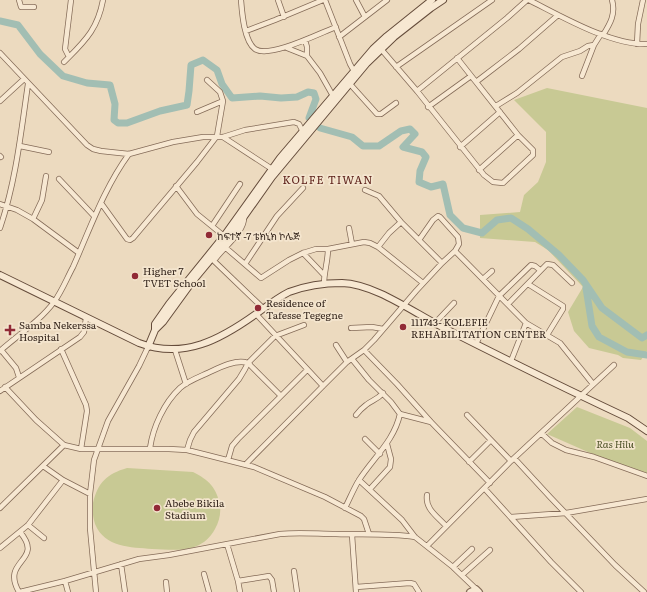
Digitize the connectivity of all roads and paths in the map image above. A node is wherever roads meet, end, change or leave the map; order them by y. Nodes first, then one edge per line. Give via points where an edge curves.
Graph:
1 (19, 0) edge
2 (71, 0) edge
3 (103, 0) edge
4 (241, 0) edge
5 (278, 0) edge
6 (324, 0) edge
7 (356, 0) edge
8 (387, 0) edge
9 (432, 0) edge
10 (443, 0) edge
11 (492, 0) edge
12 (528, 0) edge
13 (612, 0) edge
14 (643, 0) edge
15 (34, 7) dead end
16 (558, 15) junction
17 (284, 17) junction
18 (364, 17) junction
19 (336, 27) junction
20 (246, 31) junction
21 (602, 35) junction
22 (339, 37) junction
23 (305, 40) junction
24 (637, 44) junction
25 (647, 44) edge
26 (594, 45) junction
27 (288, 48) junction
28 (381, 49) junction
29 (0, 52) edge
30 (306, 56) junction
31 (68, 57) junction
32 (457, 58) junction
33 (64, 62) dead end
34 (396, 67) junction
35 (355, 73) junction
36 (472, 76) junction
37 (582, 76) dead end
38 (24, 79) junction
39 (208, 80) dead end
40 (476, 82) junction
41 (28, 84) junction
42 (350, 84) junction
43 (417, 91) junction
44 (333, 96) junction
45 (0, 101) edge
46 (224, 101) junction
47 (396, 103) dead end
48 (496, 106) junction
49 (428, 107) junction
50 (197, 112) dead end
51 (500, 112) junction
52 (320, 116) junction
53 (305, 134) junction
54 (217, 136) junction
55 (223, 136) junction
56 (518, 136) junction
57 (20, 146) junction
58 (460, 147) junction
59 (48, 152) dead end
60 (120, 154) junction
61 (129, 154) junction
62 (122, 163) junction
63 (272, 169) junction
64 (479, 170) junction
65 (46, 176) dead end
66 (59, 179) dead end
67 (240, 184) dead end
68 (176, 186) junction
69 (303, 188) dead end
70 (365, 190) dead end
71 (101, 203) junction
72 (0, 204) edge
73 (7, 207) junction
74 (94, 216) junction
75 (33, 219) junction
76 (401, 222) junction
77 (212, 226) junction
78 (0, 228) edge
79 (349, 228) dead end
80 (224, 236) junction
81 (418, 240) junction
82 (352, 244) junction
83 (221, 247) junction
84 (378, 248) junction
85 (328, 249) junction
86 (455, 251) junction
87 (79, 253) junction
88 (303, 253) junction
89 (442, 262) junction
90 (245, 264) junction
91 (540, 270) junction
92 (492, 271) dead end
93 (0, 275) edge
94 (324, 275) junction
95 (483, 279) junction
96 (423, 283) junction
97 (572, 283) dead end
98 (324, 284) junction
99 (528, 284) junction
100 (499, 296) junction
101 (54, 302) junction
102 (454, 303) dead end
103 (508, 304) junction
104 (403, 306) junction
105 (263, 308) junction
106 (256, 314) junction
107 (86, 318) junction
108 (435, 323) junction
109 (526, 323) junction
110 (304, 325) dead end
111 (351, 328) dead end
112 (383, 329) junction
113 (547, 335) junction
114 (275, 336) junction
115 (476, 344) junction
116 (336, 345) dead end
117 (148, 346) junction
118 (61, 349) junction
119 (1, 350) edge
120 (175, 350) junction
121 (364, 350) junction
122 (350, 361) junction
123 (510, 361) junction
124 (248, 362) junction
125 (614, 365) dead end
126 (307, 370) junction
127 (18, 377) junction
128 (186, 384) junction
129 (593, 384) junction
130 (323, 386) junction
131 (5, 387) junction
132 (0, 391) edge
133 (383, 393) junction
134 (280, 396) junction
135 (581, 396) junction
136 (400, 414) junction
137 (356, 415) dead end
138 (467, 415) dead end
139 (431, 422) junction
140 (647, 431) edge
141 (541, 433) junction
142 (365, 439) dead end
143 (491, 440) junction
144 (387, 444) junction
145 (64, 445) junction
146 (150, 448) junction
147 (82, 449) junction
148 (96, 449) junction
149 (187, 450) junction
150 (380, 454) junction
151 (228, 460) junction
152 (513, 460) junction
153 (470, 462) junction
154 (246, 464) junction
155 (43, 466) junction
156 (647, 476) edge
157 (63, 480) junction
158 (359, 480) junction
159 (490, 483) junction
160 (370, 489) junction
161 (485, 489) junction
162 (90, 494) junction
163 (427, 495) dead end
164 (647, 500) edge
165 (0, 508) edge
166 (345, 508) junction
167 (566, 513) junction
168 (511, 517) junction
169 (28, 525) junction
170 (446, 526) junction
171 (20, 532) junction
172 (368, 534) junction
173 (352, 535) junction
174 (415, 536) junction
175 (44, 538) dead end
176 (227, 544) junction
177 (427, 546) junction
178 (0, 548) edge
179 (472, 549) dead end
180 (490, 550) dead end
181 (121, 564) junction
182 (453, 567) junction
183 (294, 571) dead end
184 (95, 572) junction
185 (204, 574) dead end
186 (462, 575) junction
187 (65, 581) junction
188 (238, 581) junction
189 (166, 582) dead end
190 (356, 590) edge
191 (477, 591) edge
192 (20, 592) edge
193 (68, 592) edge
194 (96, 592) edge
195 (125, 592) edge
196 (167, 592) edge
197 (209, 592) edge
198 (240, 592) edge
199 (274, 592) edge
200 (297, 592) edge
201 (419, 592) edge
202 (470, 592) edge
203 (581, 592) edge
204 (644, 592) edge

1 - 15 street via 21,7
2 - 31 street via 65,49
3 - 31 street via 97,22
4 - 20 street
5 - 17 street
6 - 17 street
6 - 19 street
7 - 18 street
8 - 18 street
9 - 35 main road via 382,40
10 - 28 main road
11 - 34 street
12 - 16 street
12 - 32 street
13 - 21 street via 612,19
14 - 24 street
16 - 21 street
16 - 40 street
17 - 20 street
18 - 22 street
19 - 22 street
19 - 23 street
20 - 27 street via 252,45 258,51
21 - 24 street
21 - 26 street
22 - 35 street
23 - 27 street
23 - 30 street
24 - 25 street
26 - 37 street
26 - 48 street via 562,57 517,93
27 - 30 street
28 - 34 street
28 - 35 main road
29 - 38 street
30 - 44 street via 320,73
31 - 33 street
32 - 36 street
32 - 43 street
34 - 43 street
35 - 42 main road
35 - 44 main road
36 - 40 street
36 - 49 street
38 - 41 street
38 - 45 street
39 - 46 street via 220,92
40 - 48 street
41 - 57 street
41 - 60 street via 90,148
42 - 47 street via 377,114
42 - 52 main road
43 - 49 street
44 - 52 main road
46 - 50 street
46 - 54 street
48 - 51 street
49 - 58 street
51 - 56 street
51 - 58 street
52 - 53 main road
53 - 55 street via 299,124 294,122
53 - 63 main road
53 - 83 main road
54 - 55 street
54 - 61 street via 173,142
54 - 68 street
55 - 63 street
56 - 64 street
56 - 64 street via 533,153 502,183 491,181
57 - 59 street
57 - 73 street
58 - 64 street
60 - 61 street
60 - 62 street
61 - 62 street
62 - 71 street
63 - 80 main road
65 - 75 street via 42,200
66 - 74 street
67 - 77 street
68 - 71 street via 130,240
68 - 77 street via 197,214
69 - 90 street via 276,216
70 - 76 street via 379,196
71 - 74 street
72 - 73 street
73 - 75 street
73 - 78 street
74 - 87 street
75 - 87 street
76 - 81 street
76 - 84 street
77 - 80 street
79 - 82 street
80 - 83 main road
81 - 86 street via 436,216 439,216 459,239
81 - 89 street
82 - 84 street via 366,242
82 - 85 street
83 - 90 street
83 - 105 street via 215,262
83 - 117 main road via 155,330
84 - 96 street
85 - 88 street
85 - 94 street
86 - 89 street
86 - 95 street
87 - 101 street
88 - 90 street via 262,278
88 - 94 street
89 - 96 street
91 - 97 street via 547,264 553,265
91 - 99 street
91 - 100 street via 531,265
92 - 95 street
93 - 101 main road
94 - 98 street
95 - 100 street
96 - 104 street
98 - 104 main road via 362,286
98 - 105 main road via 290,292
99 - 103 street
99 - 113 street via 563,306
100 - 103 street
100 - 115 street
101 - 107 main road
101 - 119 street
102 - 108 street
103 - 109 street
104 - 108 main road
104 - 112 street
105 - 106 main road
106 - 114 street
106 - 120 main road via 212,340 194,347
107 - 117 main road
107 - 118 street via 82,335
108 - 115 main road
109 - 113 street
109 - 123 street
110 - 114 street
111 - 112 street
112 - 121 street
113 - 129 street via 560,343
114 - 124 street
114 - 126 street
115 - 123 main road
116 - 122 street
117 - 120 main road
117 - 148 street
118 - 127 street
118 - 147 street via 86,404
119 - 127 street via 16,368
120 - 128 street
121 - 122 street
121 - 139 street
122 - 130 street
122 - 133 street
123 - 135 main road
124 - 128 street via 225,365
124 - 134 street
124 - 149 street via 239,379 194,432
125 - 129 street
126 - 130 street
126 - 134 street
127 - 131 street
128 - 146 street via 175,394 162,414 153,432
129 - 135 street
130 - 154 street
131 - 132 street
131 - 145 street
133 - 136 street
133 - 137 street
134 - 151 street via 235,441
135 - 140 main road via 628,418
135 - 141 street
136 - 139 street
136 - 144 street
138 - 143 street
139 - 153 street
141 - 152 street
141 - 156 street via 552,443 566,450 594,456
142 - 150 street
143 - 152 street
143 - 153 street
144 - 150 street
144 - 160 street via 391,459 390,467
145 - 147 street
145 - 155 street
146 - 148 street
146 - 149 street
147 - 148 street
148 - 162 street
149 - 151 street
150 - 158 street
151 - 154 street
152 - 159 street
152 - 167 street
153 - 159 street
154 - 166 street
155 - 157 street
155 - 165 street
157 - 162 street
157 - 169 street
158 - 160 street
158 - 166 street
159 - 161 street
160 - 174 street
161 - 168 street
161 - 170 street
162 - 184 street via 90,528
163 - 170 street via 426,502 429,508
164 - 167 street
166 - 172 street via 363,517
167 - 168 street
167 - 204 street
168 - 203 street
169 - 171 street
169 - 175 street
170 - 177 street
171 - 178 street
171 - 192 street via 29,546 27,554 14,574 14,584
172 - 173 street
172 - 174 street
173 - 176 street via 288,533
173 - 190 street
174 - 177 street
176 - 181 street
176 - 188 street
177 - 182 street
179 - 182 street
180 - 186 street
181 - 184 street
181 - 195 street
182 - 186 street
183 - 200 street
184 - 187 street
184 - 194 street
185 - 197 street
186 - 191 street
187 - 192 street
187 - 193 street
188 - 198 street
188 - 199 street via 269,576
189 - 196 street
190 - 201 street via 410,583 414,584
191 - 202 street

